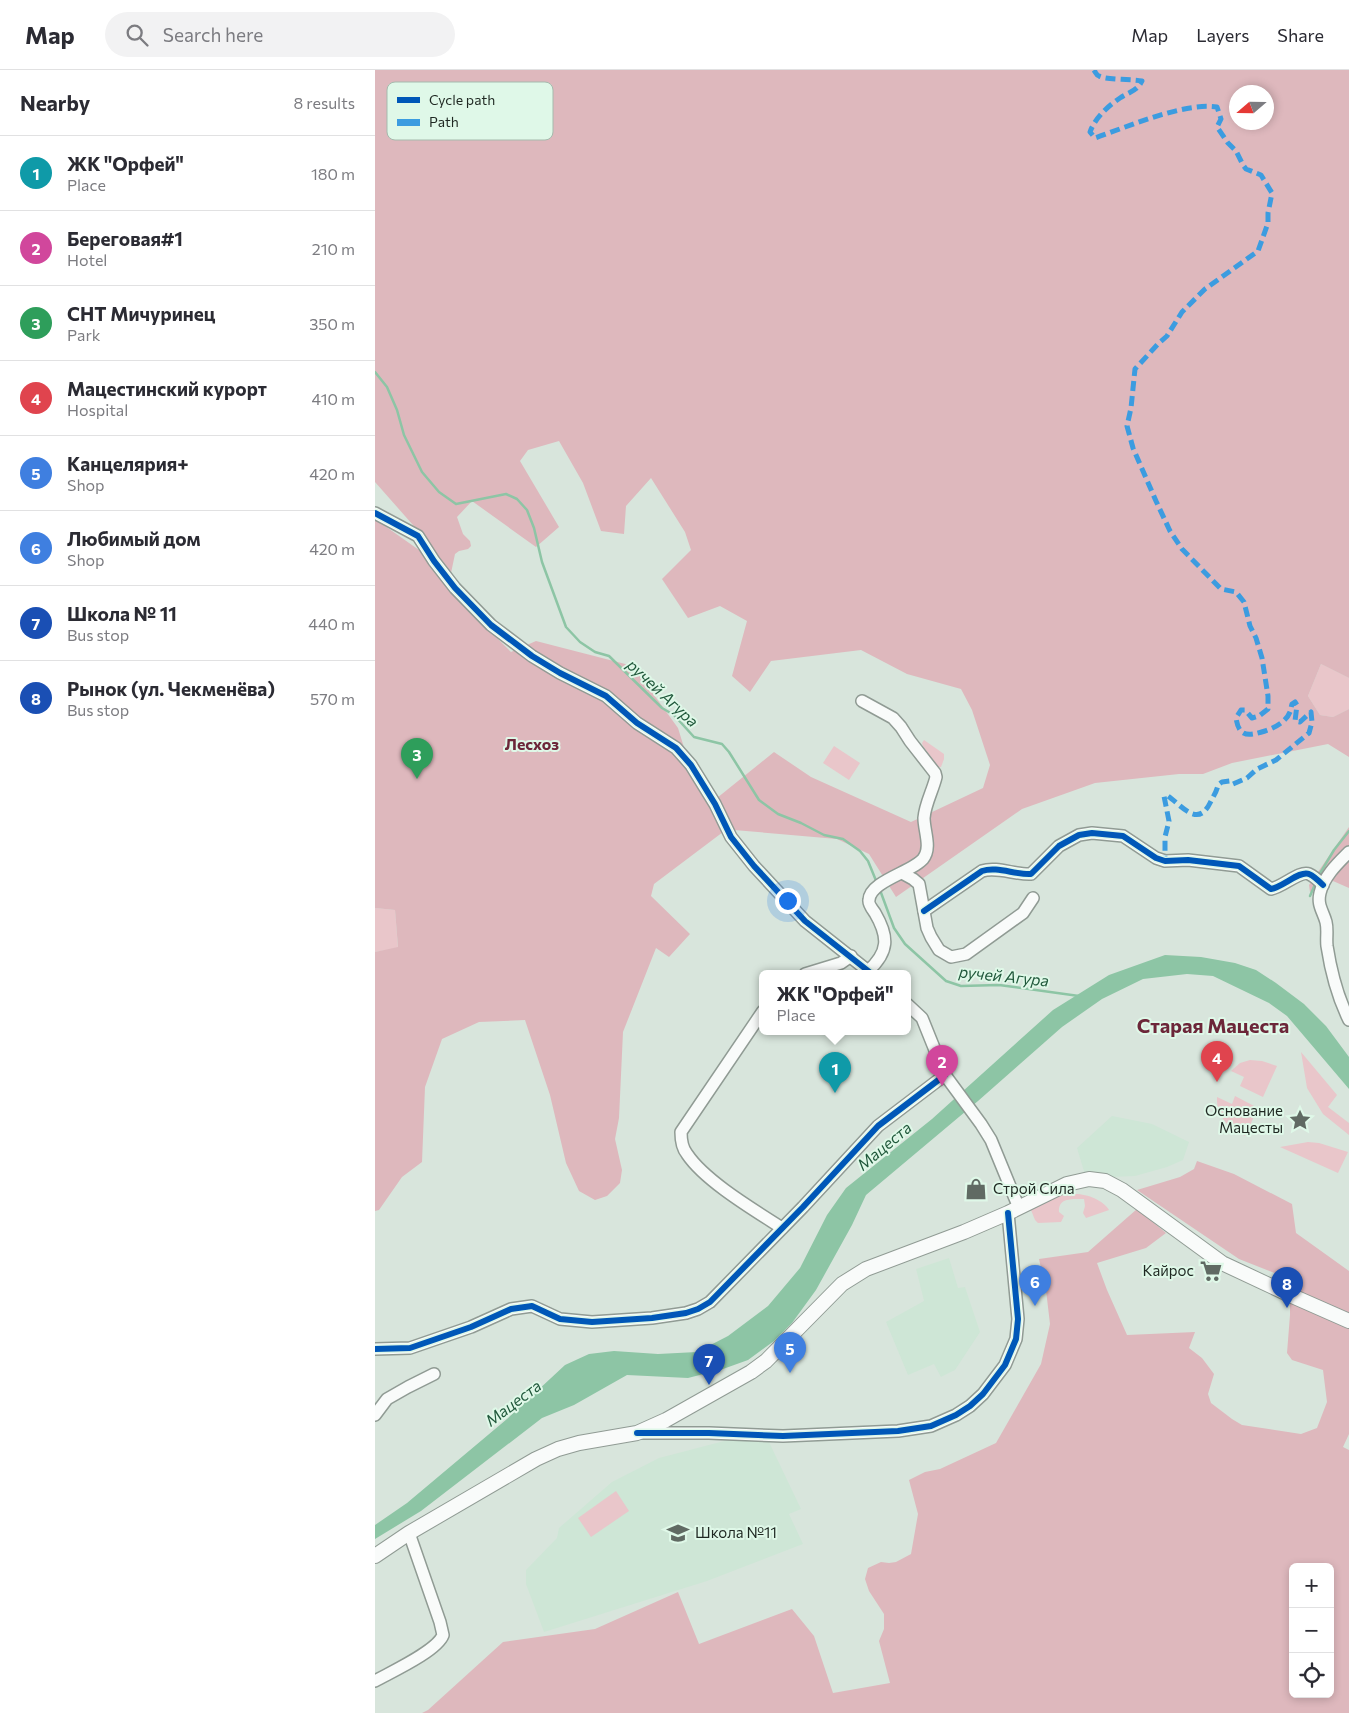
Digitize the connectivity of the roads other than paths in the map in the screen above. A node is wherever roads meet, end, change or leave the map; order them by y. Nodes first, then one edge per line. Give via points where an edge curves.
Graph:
1 (375, 513) edge
2 (862, 701) dead end
3 (1349, 852) edge
4 (902, 873) junction
5 (1323, 885) junction
6 (1033, 898) dead end
7 (924, 911) junction
8 (851, 956) junction
9 (818, 970) edge
10 (868, 970) edge
11 (871, 970) edge
12 (911, 1007) edge
13 (759, 1016) edge
14 (1349, 1020) edge
15 (945, 1075) junction
16 (1013, 1211) junction
17 (782, 1228) junction
18 (1349, 1320) edge
19 (375, 1349) edge
20 (434, 1374) dead end
21 (375, 1415) edge
22 (637, 1433) junction
23 (409, 1533) junction
24 (375, 1556) edge
25 (375, 1681) edge

1 - 8 street via 418,536 455,588 491,625 532,656 606,696 637,723 676,748 691,764 731,837 754,866 805,921
2 - 4 street via 901,726 936,777 924,816 927,850 921,861
3 - 5 street via 1333,868
4 - 7 street via 919,884
4 - 11 street via 874,890 869,900 885,943
5 - 7 street via 1309,874 1304,874 1271,889 1239,866 1188,860 1165,861 1123,836 1092,833 1079,835 1059,846 1031,874 986,869 977,873
5 - 14 street via 1319,902 1326,922 1331,972
6 - 7 street via 1023,914 958,957 944,954 937,947 927,928
8 - 9 street via 841,963
8 - 10 street
12 - 15 street via 926,1024
13 - 17 street via 681,1132 681,1143 705,1176
15 - 16 street via 981,1124 995,1150
15 - 17 street via 878,1126
16 - 18 main road via 1067,1184 1089,1179 1105,1181 1222,1262
16 - 22 main road via 855,1275 836,1289 762,1365
16 - 22 street via 1016,1339 1005,1365 983,1394 956,1415 931,1426 897,1431 783,1436
17 - 19 street via 710,1302 698,1309 652,1318 592,1322 560,1319 532,1306 511,1309 410,1348
20 - 21 street via 387,1399
22 - 23 main road via 558,1449
23 - 24 main road
23 - 25 street via 443,1634 437,1644

